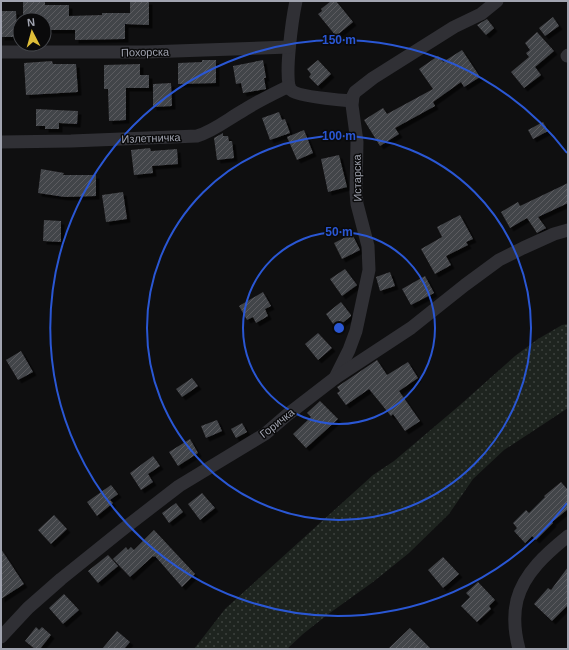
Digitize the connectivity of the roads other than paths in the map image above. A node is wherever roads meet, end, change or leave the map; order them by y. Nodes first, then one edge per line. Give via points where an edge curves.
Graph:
1 (296, 1) edge
2 (497, 1) edge
3 (289, 47) junction
4 (1, 52) edge
5 (288, 86) junction
6 (352, 101) junction
7 (1, 142) edge
8 (568, 230) edge
9 (335, 378) junction
10 (568, 536) edge
11 (1, 637) edge
12 (519, 649) edge

1 - 3 street
2 - 6 street via 481,14 454,27 373,78 355,92
3 - 4 street, Похорска via 146,52
3 - 5 street
5 - 6 street via 295,93 303,95
5 - 7 street, Излетничка via 197,136
6 - 9 street, Истарска via 357,142 357,204 368,246 369,270 356,331
8 - 9 street, Горичка via 499,260 411,328
9 - 11 street, Горичка via 265,434 179,486 127,526 61,579
10 - 12 street via 547,554 524,581 515,611

